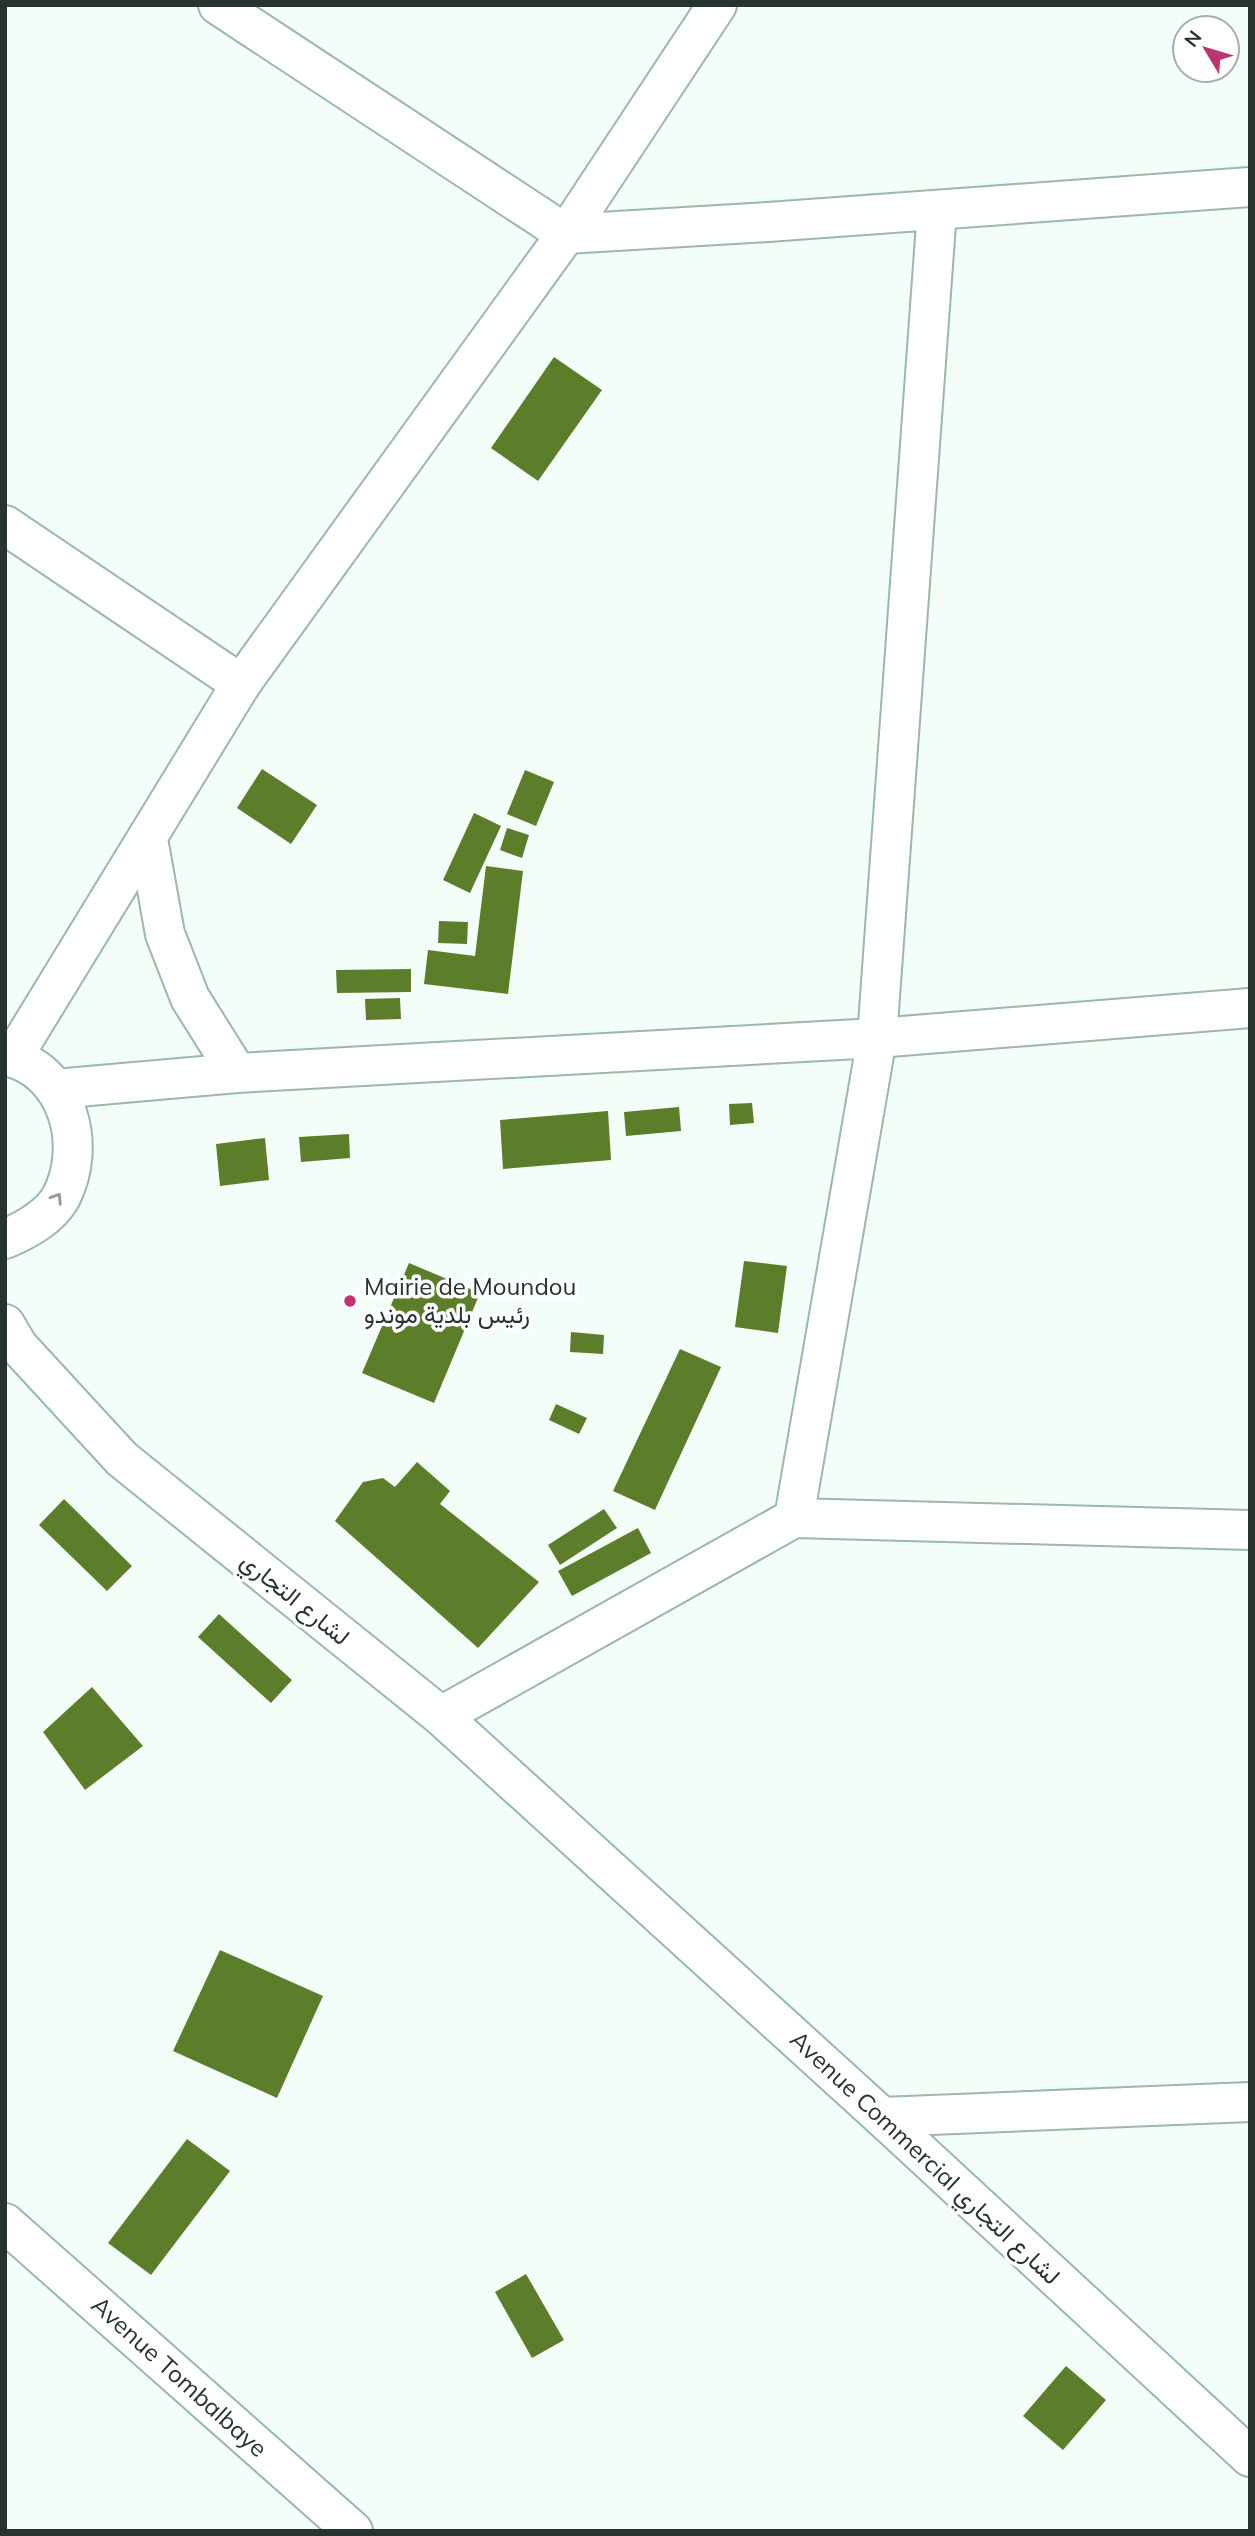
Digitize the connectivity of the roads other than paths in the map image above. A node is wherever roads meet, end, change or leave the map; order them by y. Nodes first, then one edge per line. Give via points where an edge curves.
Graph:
1 (218, 5) edge
2 (717, 5) edge
3 (1250, 187) edge
4 (937, 210) junction
5 (566, 234) junction
6 (5, 525) edge
7 (242, 684) junction
8 (148, 839) junction
9 (1250, 1008) edge
10 (877, 1038) junction
11 (9, 1057) edge
12 (237, 1073) junction
13 (55, 1089) junction
14 (5, 1239) edge
15 (5, 1324) edge
16 (793, 1518) junction
17 (1250, 1530) edge
18 (441, 1716) junction
19 (600, 1859) joint
20 (1250, 2102) edge
21 (882, 2117) junction
22 (5, 2223) edge
23 (1250, 2457) edge
24 (353, 2531) edge

1 - 5 street
2 - 5 street
3 - 4 street
4 - 5 street
4 - 10 street
5 - 7 street
6 - 7 street
7 - 8 street
8 - 11 street
8 - 12 street via 165,934 190,999
9 - 10 street
10 - 12 street
10 - 16 street
11 - 13 street via 37,1070
12 - 13 street
14 -> 13 street via 33,1227 60,1199 74,1162 72,1124
15 - 18 street, لشارع التجاري via 18,1346 122,1459
16 - 17 street
16 - 18 street
18 - 19 street, لشارع التجاري
19 - 21 street, Avenue Commercial لشارع التجاري
20 - 21 street
21 - 23 street, Avenue Commercial لشارع التجاري
22 - 24 street, Avenue Tombalbaye

